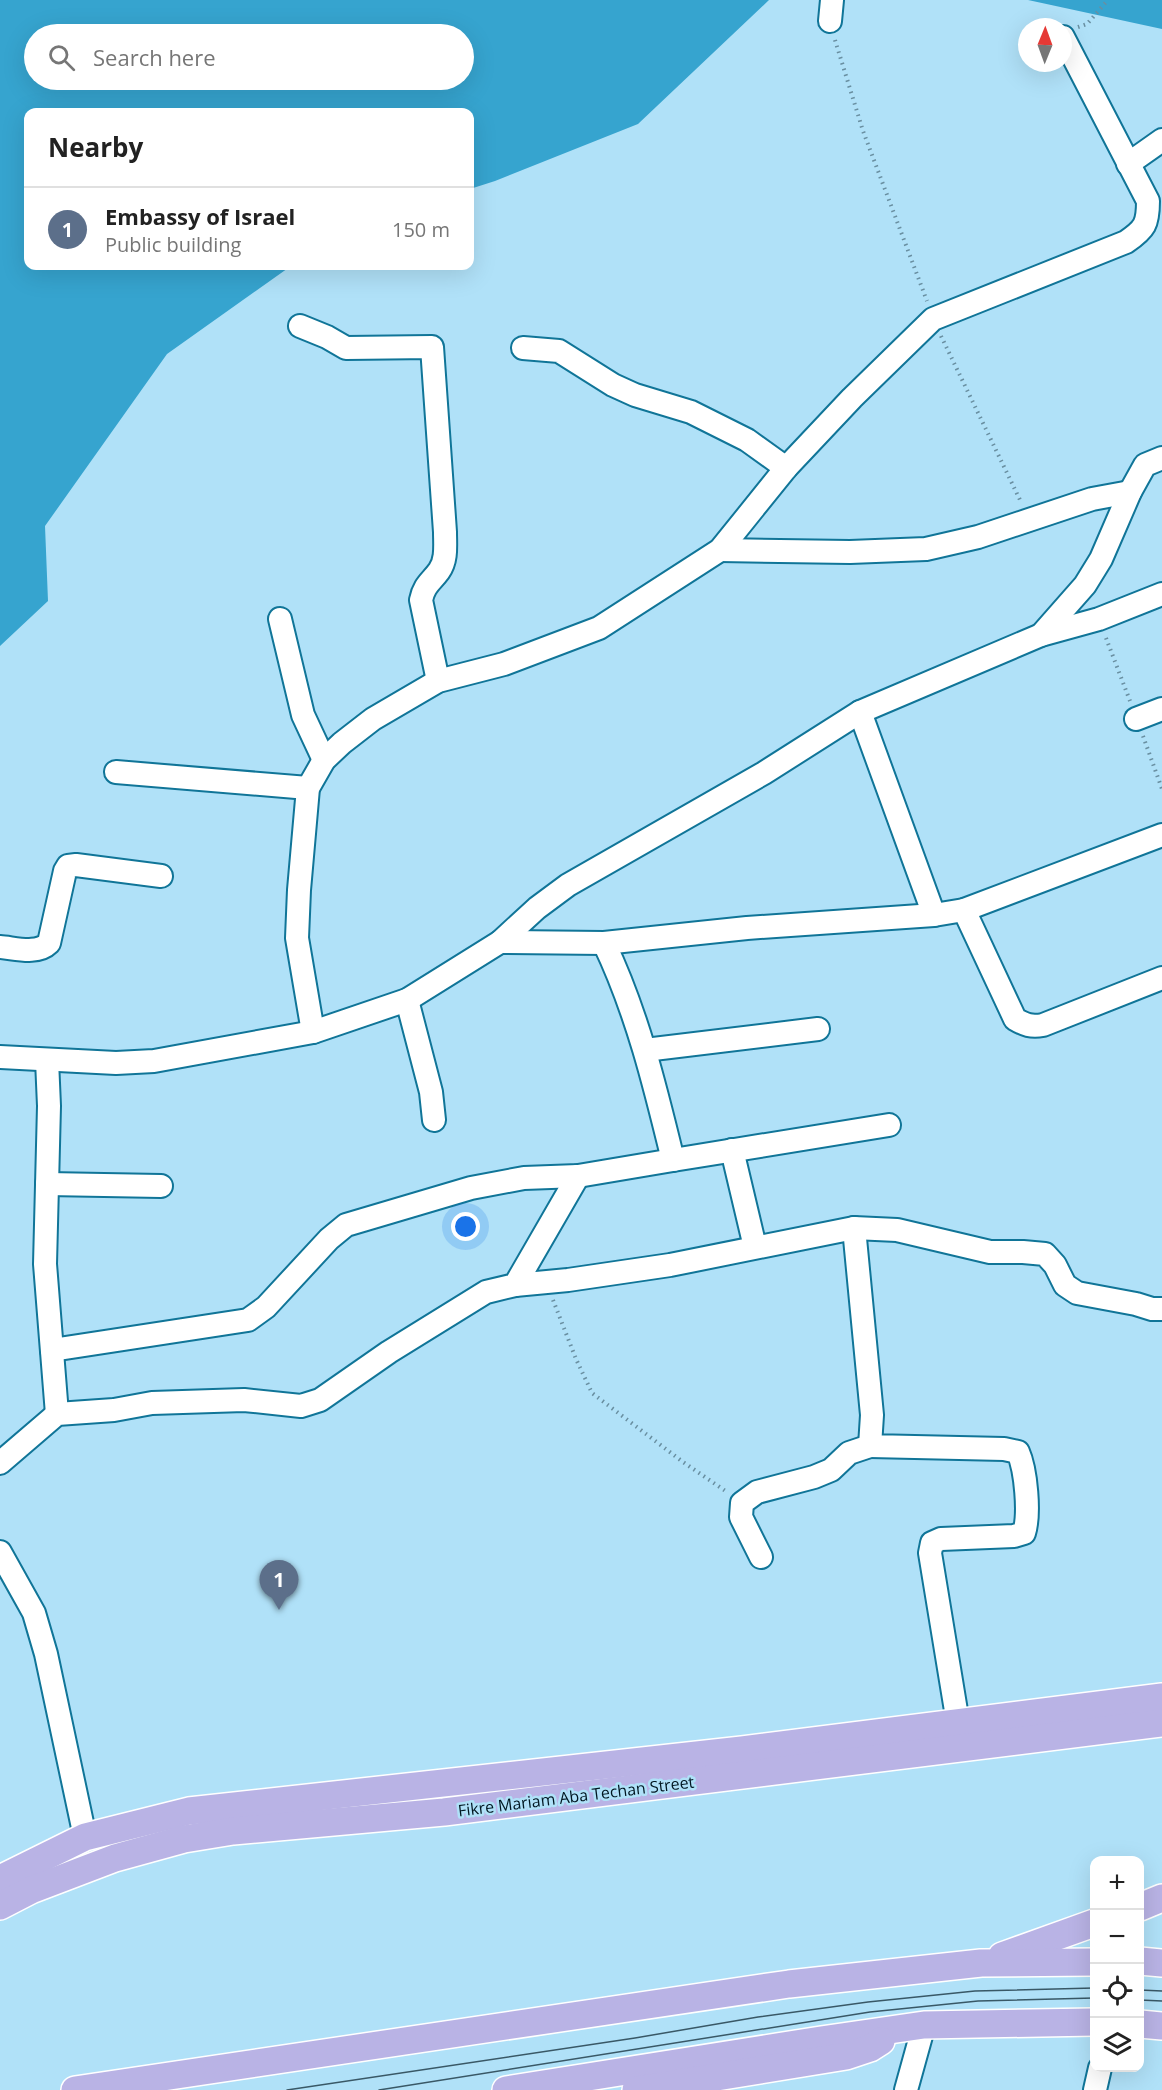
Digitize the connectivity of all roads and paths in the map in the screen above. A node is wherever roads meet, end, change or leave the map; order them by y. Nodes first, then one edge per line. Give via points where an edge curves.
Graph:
1 (1108, 0) edge
2 (831, 11) edge
3 (1072, 31) edge
4 (1072, 44) edge
5 (1162, 140) edge
6 (1128, 164) junction
7 (933, 319) junction
8 (300, 326) dead end
9 (523, 348) dead end
10 (1162, 458) edge
11 (786, 468) junction
12 (1130, 492) junction
13 (1029, 519) junction
14 (720, 550) junction
15 (1162, 594) edge
16 (280, 619) dead end
17 (1041, 635) junction
18 (438, 681) junction
19 (1162, 709) edge
20 (861, 712) junction
21 (1136, 719) dead end
22 (324, 760) junction
23 (116, 772) dead end
24 (308, 788) junction
25 (1162, 835) edge
26 (161, 876) dead end
27 (964, 910) junction
28 (934, 915) junction
29 (500, 942) junction
30 (604, 943) junction
31 (0, 947) edge
32 (1162, 978) edge
33 (407, 1000) junction
34 (818, 1029) dead end
35 (314, 1032) junction
36 (645, 1050) junction
37 (0, 1057) edge
38 (47, 1060) junction
39 (434, 1120) dead end
40 (889, 1125) dead end
41 (732, 1150) junction
42 (673, 1160) junction
43 (578, 1176) junction
44 (47, 1184) junction
45 (161, 1186) dead end
46 (854, 1228) junction
47 (755, 1247) junction
48 (546, 1282) junction
49 (515, 1285) junction
50 (1162, 1309) edge
51 (52, 1350) junction
52 (57, 1414) junction
53 (870, 1446) junction
54 (0, 1463) edge
55 (742, 1503) junction
56 (0, 1551) edge
57 (761, 1557) dead end
58 (1162, 1697) edge
59 (958, 1723) junction
60 (1162, 1723) edge
61 (547, 1772) junction
62 (551, 1799) junction
63 (115, 1829) junction
64 (85, 1837) junction
65 (121, 1856) junction
66 (0, 1879) edge
67 (1162, 1898) edge
68 (1144, 1905) edge
69 (0, 1906) edge
70 (1090, 1925) edge
71 (1144, 1961) edge
72 (1090, 1962) edge
73 (1162, 1963) edge
74 (981, 1964) junction
75 (1090, 2022) edge
76 (1144, 2024) edge
77 (924, 2025) junction
78 (1162, 2026) edge
79 (897, 2030) junction
80 (1099, 2072) edge
81 (75, 2090) edge
82 (506, 2090) edge
83 (636, 2090) edge
84 (906, 2090) edge
85 (1095, 2090) edge

1 - 3 path via 1087,24
2 - 7 path via 862,131
4 - 6 street
5 - 6 street
6 - 7 street via 1149,201 1142,232 1126,243
7 - 11 street
7 - 13 path
8 - 18 street via 346,348 432,347 445,556 441,569 423,590 422,600
9 - 11 street via 559,351 612,385 691,412 747,440
10 - 12 street via 1145,465
11 - 14 street
12 - 13 street via 1092,499
12 - 17 street via 1101,559 1085,585
13 - 14 street via 978,537 926,549
14 - 18 street via 599,628 504,664
15 - 17 street via 1099,619
16 - 22 street via 303,715
17 - 20 street
18 - 22 street via 374,719
19 - 21 street
20 - 28 street
20 - 29 street via 764,773 568,885
22 - 24 street
23 - 24 street
24 - 35 street via 297,938
25 - 27 street
26 - 31 street via 68,866 49,943 35,950
27 - 28 street
27 - 32 street via 1014,1019 1023,1025 1043,1025
28 - 30 street
29 - 30 street
29 - 33 street
30 - 36 street
33 - 35 street
33 - 39 street via 432,1092
34 - 36 street
35 - 38 street via 154,1061
36 - 42 street
37 - 38 street
38 - 44 street
40 - 41 street
41 - 42 street
41 - 47 street
42 - 43 street
43 - 49 street
43 - 51 street via 524,1178 471,1188 346,1225 267,1306 248,1320
44 - 45 street
44 - 51 street via 45,1264
46 - 47 street
46 - 50 street via 897,1230 990,1252 1045,1254 1065,1285 1077,1293
46 - 53 street via 872,1415
47 - 48 street via 670,1265
48 - 49 street
48 - 55 path via 591,1393
49 - 52 street via 486,1292 320,1400 301,1406 244,1400 152,1403
51 - 52 street
52 - 54 street
53 - 55 street via 849,1453 831,1470 757,1492
53 - 59 street via 1004,1449 1017,1452 1023,1463 1027,1523 1024,1533 941,1539 932,1543 930,1553
55 - 57 street via 741,1517
56 - 64 street via 33,1613 46,1654
58 - 59 main road, Fikre Mariam Aba Techan Street
59 - 61 main road, Fikre Mariam Aba Techan Street
60 - 62 main road, Fikre Mariam Aba Techan Street
61 - 62 main road
61 - 63 main road, Fikre Mariam Aba Techan Street via 189,1811
62 - 65 main road, Fikre Mariam Aba Techan Street via 232,1831
63 - 64 main road, Fikre Mariam Aba Techan Street
63 - 65 main road
64 - 66 main road, Fikre Mariam Aba Techan Street
65 - 69 main road, Fikre Mariam Aba Techan Street
67 - 68 main road
70 - 74 main road
71 - 73 main road
72 - 74 main road
74 - 81 main road via 789,1984
75 - 77 main road
76 - 78 main road
77 - 79 main road
77 - 84 street
79 - 82 main road
79 - 83 main road via 870,2048 846,2056
80 - 85 street

